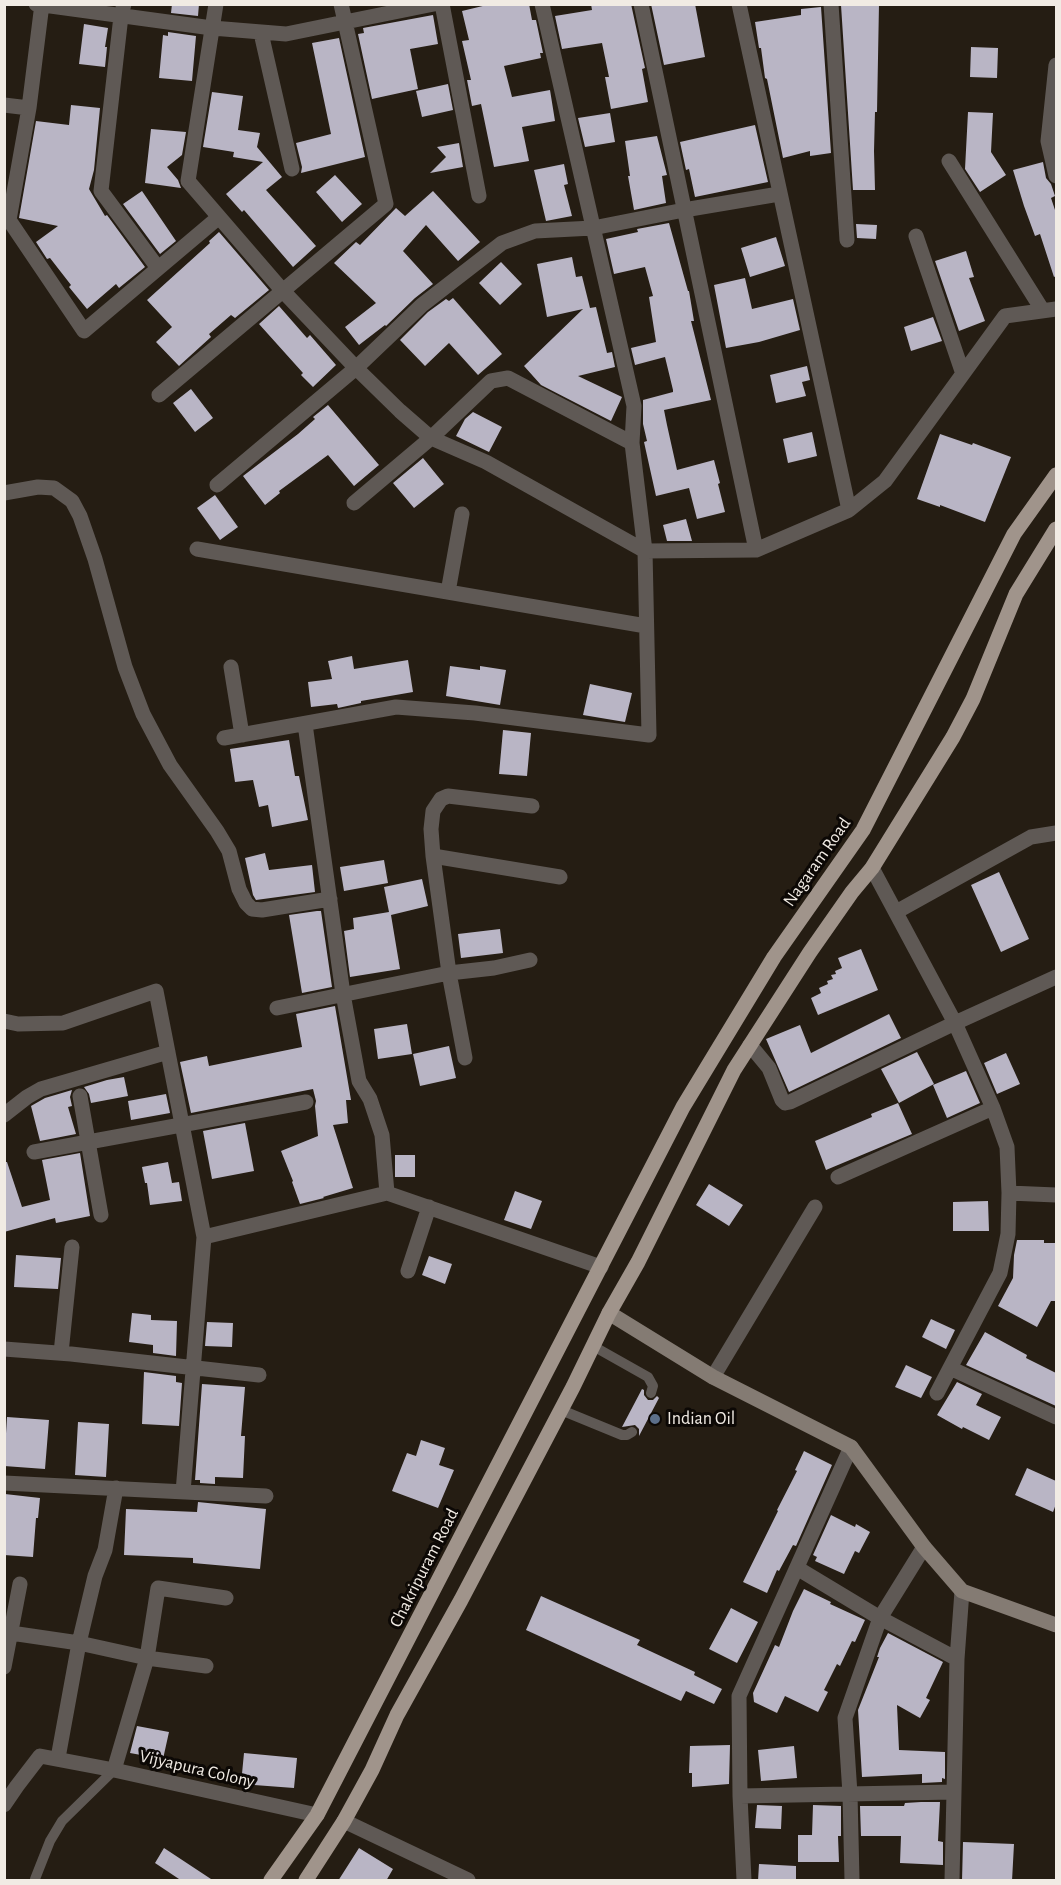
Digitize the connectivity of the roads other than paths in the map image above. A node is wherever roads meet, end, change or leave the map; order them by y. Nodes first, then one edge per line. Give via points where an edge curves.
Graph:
1 (36, 4) edge
2 (216, 4) edge
3 (341, 4) edge
4 (434, 4) edge
5 (441, 4) edge
6 (542, 4) edge
7 (641, 4) edge
8 (739, 4) edge
9 (831, 4) edge
10 (42, 5) edge
11 (429, 5) edge
12 (123, 10) edge
13 (345, 22) junction
14 (212, 28) junction
15 (261, 33) junction
16 (1056, 64) edge
17 (4, 105) edge
18 (29, 108) junction
19 (949, 161) dead end
20 (292, 169) dead end
21 (1056, 176) edge
22 (779, 194) junction
23 (479, 196) dead end
24 (684, 210) junction
25 (219, 216) junction
26 (593, 228) junction
27 (916, 236) dead end
28 (847, 240) dead end
29 (158, 268) junction
30 (282, 290) junction
31 (1050, 310) edge
32 (356, 368) junction
33 (963, 374) junction
34 (159, 395) dead end
35 (430, 438) junction
36 (632, 443) junction
37 (1056, 475) edge
38 (217, 485) dead end
39 (4, 493) edge
40 (354, 503) dead end
41 (849, 510) junction
42 (462, 514) dead end
43 (1056, 529) edge
44 (197, 549) dead end
45 (756, 550) junction
46 (645, 551) junction
47 (448, 592) junction
48 (646, 626) junction
49 (231, 667) dead end
50 (305, 724) junction
51 (242, 735) junction
52 (224, 738) dead end
53 (532, 806) dead end
54 (1056, 833) edge
55 (433, 856) junction
56 (872, 868) junction
57 (560, 877) dead end
58 (330, 900) junction
59 (896, 912) junction
60 (530, 960) dead end
61 (449, 973) junction
62 (1056, 977) edge
63 (343, 994) junction
64 (277, 1008) dead end
65 (4, 1022) edge
66 (955, 1023) junction
67 (750, 1045) junction
68 (168, 1052) junction
69 (465, 1058) dead end
70 (80, 1096) dead end
71 (306, 1102) dead end
72 (993, 1108) junction
73 (4, 1115) edge
74 (181, 1124) junction
75 (88, 1141) junction
76 (34, 1152) dead end
77 (838, 1177) dead end
78 (387, 1192) junction
79 (1009, 1193) junction
80 (1056, 1195) edge
81 (429, 1207) junction
82 (814, 1207) dead end
83 (101, 1215) dead end
84 (204, 1237) junction
85 (72, 1247) dead end
86 (601, 1267) junction
87 (408, 1271) dead end
88 (609, 1313) junction
89 (593, 1347) junction
90 (4, 1349) edge
91 (61, 1353) junction
92 (194, 1368) junction
93 (950, 1368) junction
94 (259, 1375) dead end
95 (713, 1377) junction
96 (651, 1393) dead end
97 (937, 1393) dead end
98 (561, 1410) junction
99 (1056, 1417) edge
100 (632, 1432) dead end
101 (851, 1447) junction
102 (4, 1483) edge
103 (116, 1488) junction
104 (183, 1492) junction
105 (266, 1496) dead end
106 (924, 1547) junction
107 (797, 1568) junction
108 (20, 1584) dead end
109 (962, 1591) junction
110 (226, 1598) dead end
111 (880, 1618) junction
112 (1056, 1625) edge
113 (7, 1632) edge
114 (79, 1643) junction
115 (147, 1658) junction
116 (957, 1659) junction
117 (206, 1666) dead end
118 (4, 1667) edge
119 (366, 1722) junction
120 (388, 1735) junction
121 (58, 1758) junction
122 (114, 1770) junction
123 (954, 1792) junction
124 (850, 1794) junction
125 (740, 1796) junction
126 (4, 1805) edge
127 (317, 1815) junction
128 (344, 1821) junction
129 (35, 1879) edge
130 (271, 1881) edge
131 (306, 1881) edge
132 (468, 1881) edge
133 (744, 1881) edge
134 (852, 1881) edge
135 (952, 1881) edge

1 - 10 street
2 - 14 street
3 - 13 street
4 - 11 street
5 - 23 street
6 - 26 street
7 - 24 street
8 - 22 street
9 - 28 street
10 - 12 street
10 - 18 street
11 - 13 street
12 - 14 street
12 - 29 street via 101,191
13 - 15 street via 286,34
13 - 30 street via 386,204
14 - 15 street
14 - 25 street via 188,181
15 - 20 street
16 - 21 street via 1048,141
17 - 18 street
18 - 29 street via 9,220 84,331
19 - 31 street
22 - 24 street
22 - 41 street
24 - 26 street
24 - 45 street
25 - 29 street
25 - 30 street
26 - 32 street via 535,231 502,243 422,305
26 - 36 street via 634,406
27 - 33 street
30 - 32 street
30 - 34 street
31 - 33 street via 1005,316
32 - 35 street
32 - 38 street
33 - 41 street via 885,482
35 - 36 street via 491,381 508,378
35 - 40 street
35 - 46 street via 486,462
36 - 46 street
37 - 86 main road, Nagaram Road via 1014,534 863,830 774,957 683,1107
39 - 58 street via 54,488 72,501 84,526 125,667 143,714 170,765 229,851 238,889 246,903 252,909 262,910
41 - 45 street
42 - 47 street
43 - 56 main road via 1016,594 953,737
44 - 47 street
45 - 46 street
46 - 48 street
47 - 48 street
48 - 50 street via 649,735 396,707
49 - 51 street
50 - 51 street
50 - 58 street
51 - 52 street
53 - 55 street via 448,796 441,799 433,811
54 - 59 street via 1031,837
55 - 57 street
55 - 61 street
56 - 59 street
56 - 67 main road via 810,952
58 - 63 street
59 - 66 street
60 - 61 street
61 - 63 street
61 - 69 street
62 - 66 street
63 - 64 street
63 - 78 street via 359,1081 370,1099 382,1135
65 - 68 street via 63,1023 156,991
66 - 67 street via 785,1103 769,1068
66 - 72 street
67 - 88 main road
68 - 73 street via 41,1089
68 - 74 street
70 - 75 street
71 - 74 street
72 - 77 street
72 - 79 street via 1007,1147
74 - 75 street
74 - 84 street
75 - 76 street
75 - 83 street
78 - 81 street
78 - 84 street
79 - 80 street
79 - 93 street via 1008,1234 1000,1273
81 - 86 street
81 - 87 street
82 - 95 street
84 - 92 street
85 - 91 street
86 - 119 main road, Chakripuram Road
88 - 89 main road
88 - 95 street
89 - 96 lane via 648,1377 653,1386
89 - 98 main road
90 - 91 street
91 - 92 street
92 - 94 street
92 - 104 street
93 - 97 street
93 - 99 street
95 - 101 street
98 - 100 lane via 622,1435
98 - 120 main road
101 - 106 street
101 - 107 street
102 - 103 street
103 - 104 street
103 - 114 street via 105,1550
104 - 105 street
106 - 109 street
106 - 111 street
107 - 111 street
107 - 125 street via 739,1696
108 - 113 street
109 - 112 street
109 - 116 street
110 - 115 street, Vijyapura Colony via 158,1588
111 - 116 street
111 - 124 street via 845,1718
113 - 114 street
113 - 118 street
114 - 115 street
114 - 121 street
115 - 117 street
115 - 122 street, Vijyapura Colony
116 - 123 street
119 - 120 main road
119 - 127 main road, Chakripuram Road
120 - 128 main road
121 - 122 street
121 - 126 street via 37,1758
122 - 127 street, Vijyapura Colony
122 - 129 lane via 62,1821
123 - 124 street
123 - 135 street
124 - 125 street
124 - 134 street
125 - 133 street
127 - 130 main road, Chakripuram Road
128 - 131 main road
128 - 132 street

